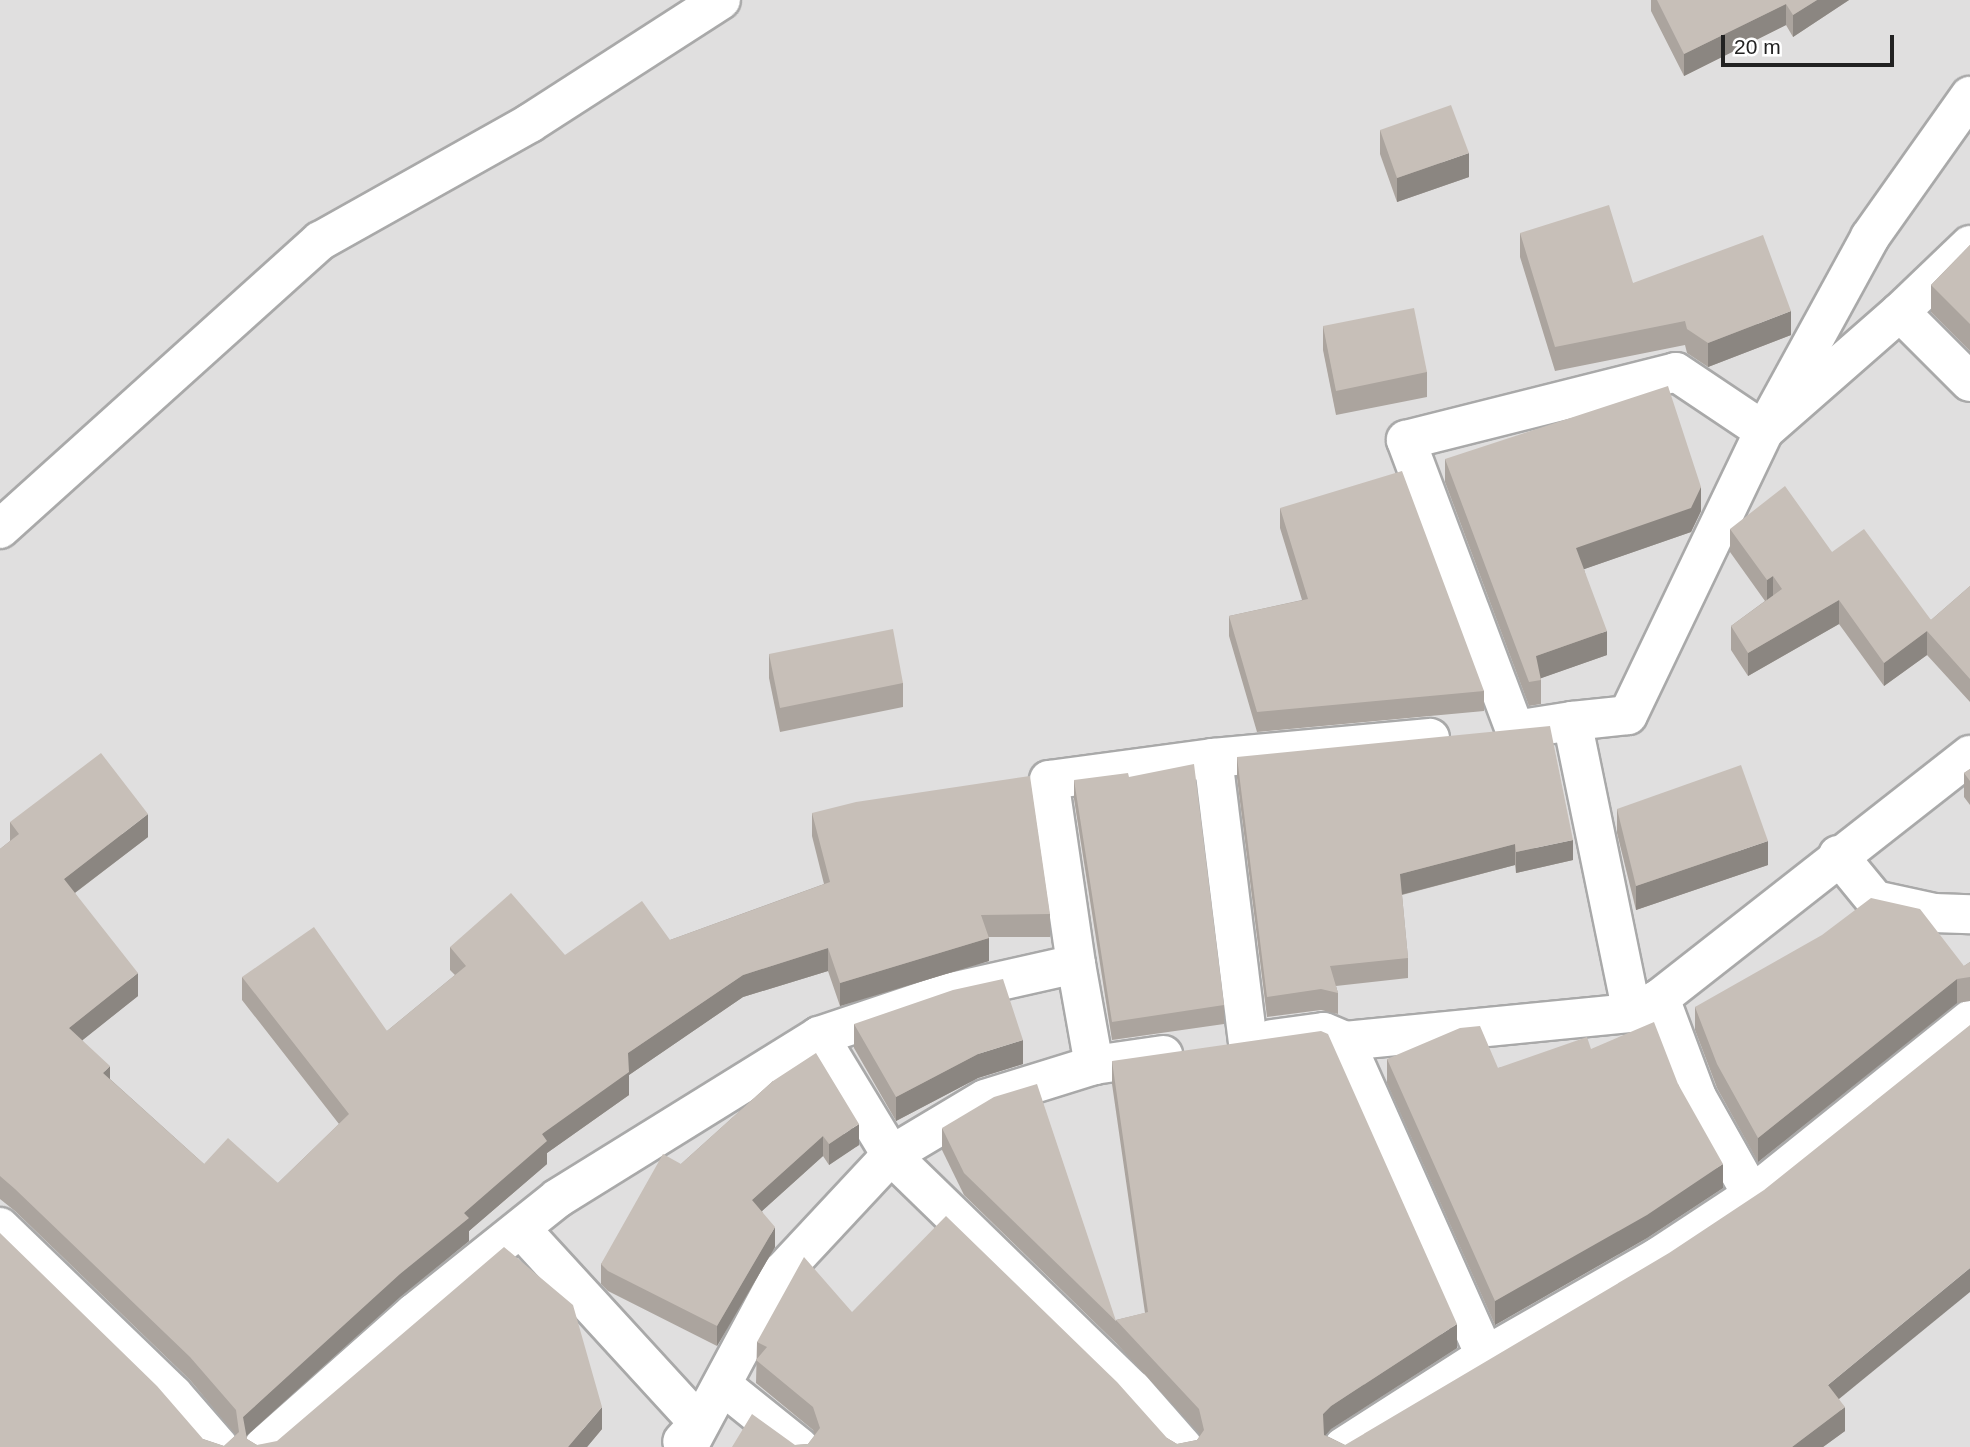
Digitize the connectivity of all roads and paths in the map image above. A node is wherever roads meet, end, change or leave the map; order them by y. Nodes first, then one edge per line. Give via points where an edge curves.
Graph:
1 (721, 0) edge
2 (1970, 96) edge
3 (1970, 245) edge
4 (1900, 312) junction
5 (1970, 382) edge
6 (1764, 432) junction
7 (0, 529) edge
8 (1572, 721) junction
9 (1515, 730) junction
10 (1970, 755) edge
11 (1213, 758) junction
12 (1838, 855) junction
13 (1970, 914) edge
14 (1076, 964) junction
15 (1646, 1005) junction
16 (1970, 1020) edge
17 (818, 1035) junction
18 (1345, 1041) junction
19 (1248, 1042) junction
20 (1094, 1065) junction
21 (891, 1156) junction
22 (1752, 1195) junction
23 (0, 1227) edge
24 (521, 1229) junction
25 (1485, 1356) junction
26 (722, 1385) junction
27 (688, 1439) edge
28 (219, 1447) edge
29 (263, 1447) edge
30 (799, 1447) edge
31 (1183, 1447) edge
32 (1343, 1447) edge

1 - 7 street via 530,123 320,242
2 - 6 street via 1870,237
3 - 4 street
4 - 5 street
4 - 6 street
6 - 8 street via 1628,715
6 - 9 street via 1676,372 1406,440
8 - 9 street
8 - 15 street
9 - 11 street
10 - 12 street
11 - 14 street via 1049,780
11 - 19 street
12 - 13 street via 1875,900
12 - 15 street
14 - 17 street via 947,993
14 - 20 street
15 - 18 street
15 - 22 street
16 - 22 street
17 - 21 street
17 - 24 street via 558,1198
18 - 19 street via 1324,1032
18 - 25 street
19 - 20 street
20 - 21 street via 985,1099
21 - 26 street via 782,1272
21 - 31 street via 1133,1390
22 - 25 street via 1658,1257
23 - 28 street via 173,1394
24 - 27 street
24 - 29 street via 414,1313
25 - 32 street
26 - 27 street
26 - 30 street

